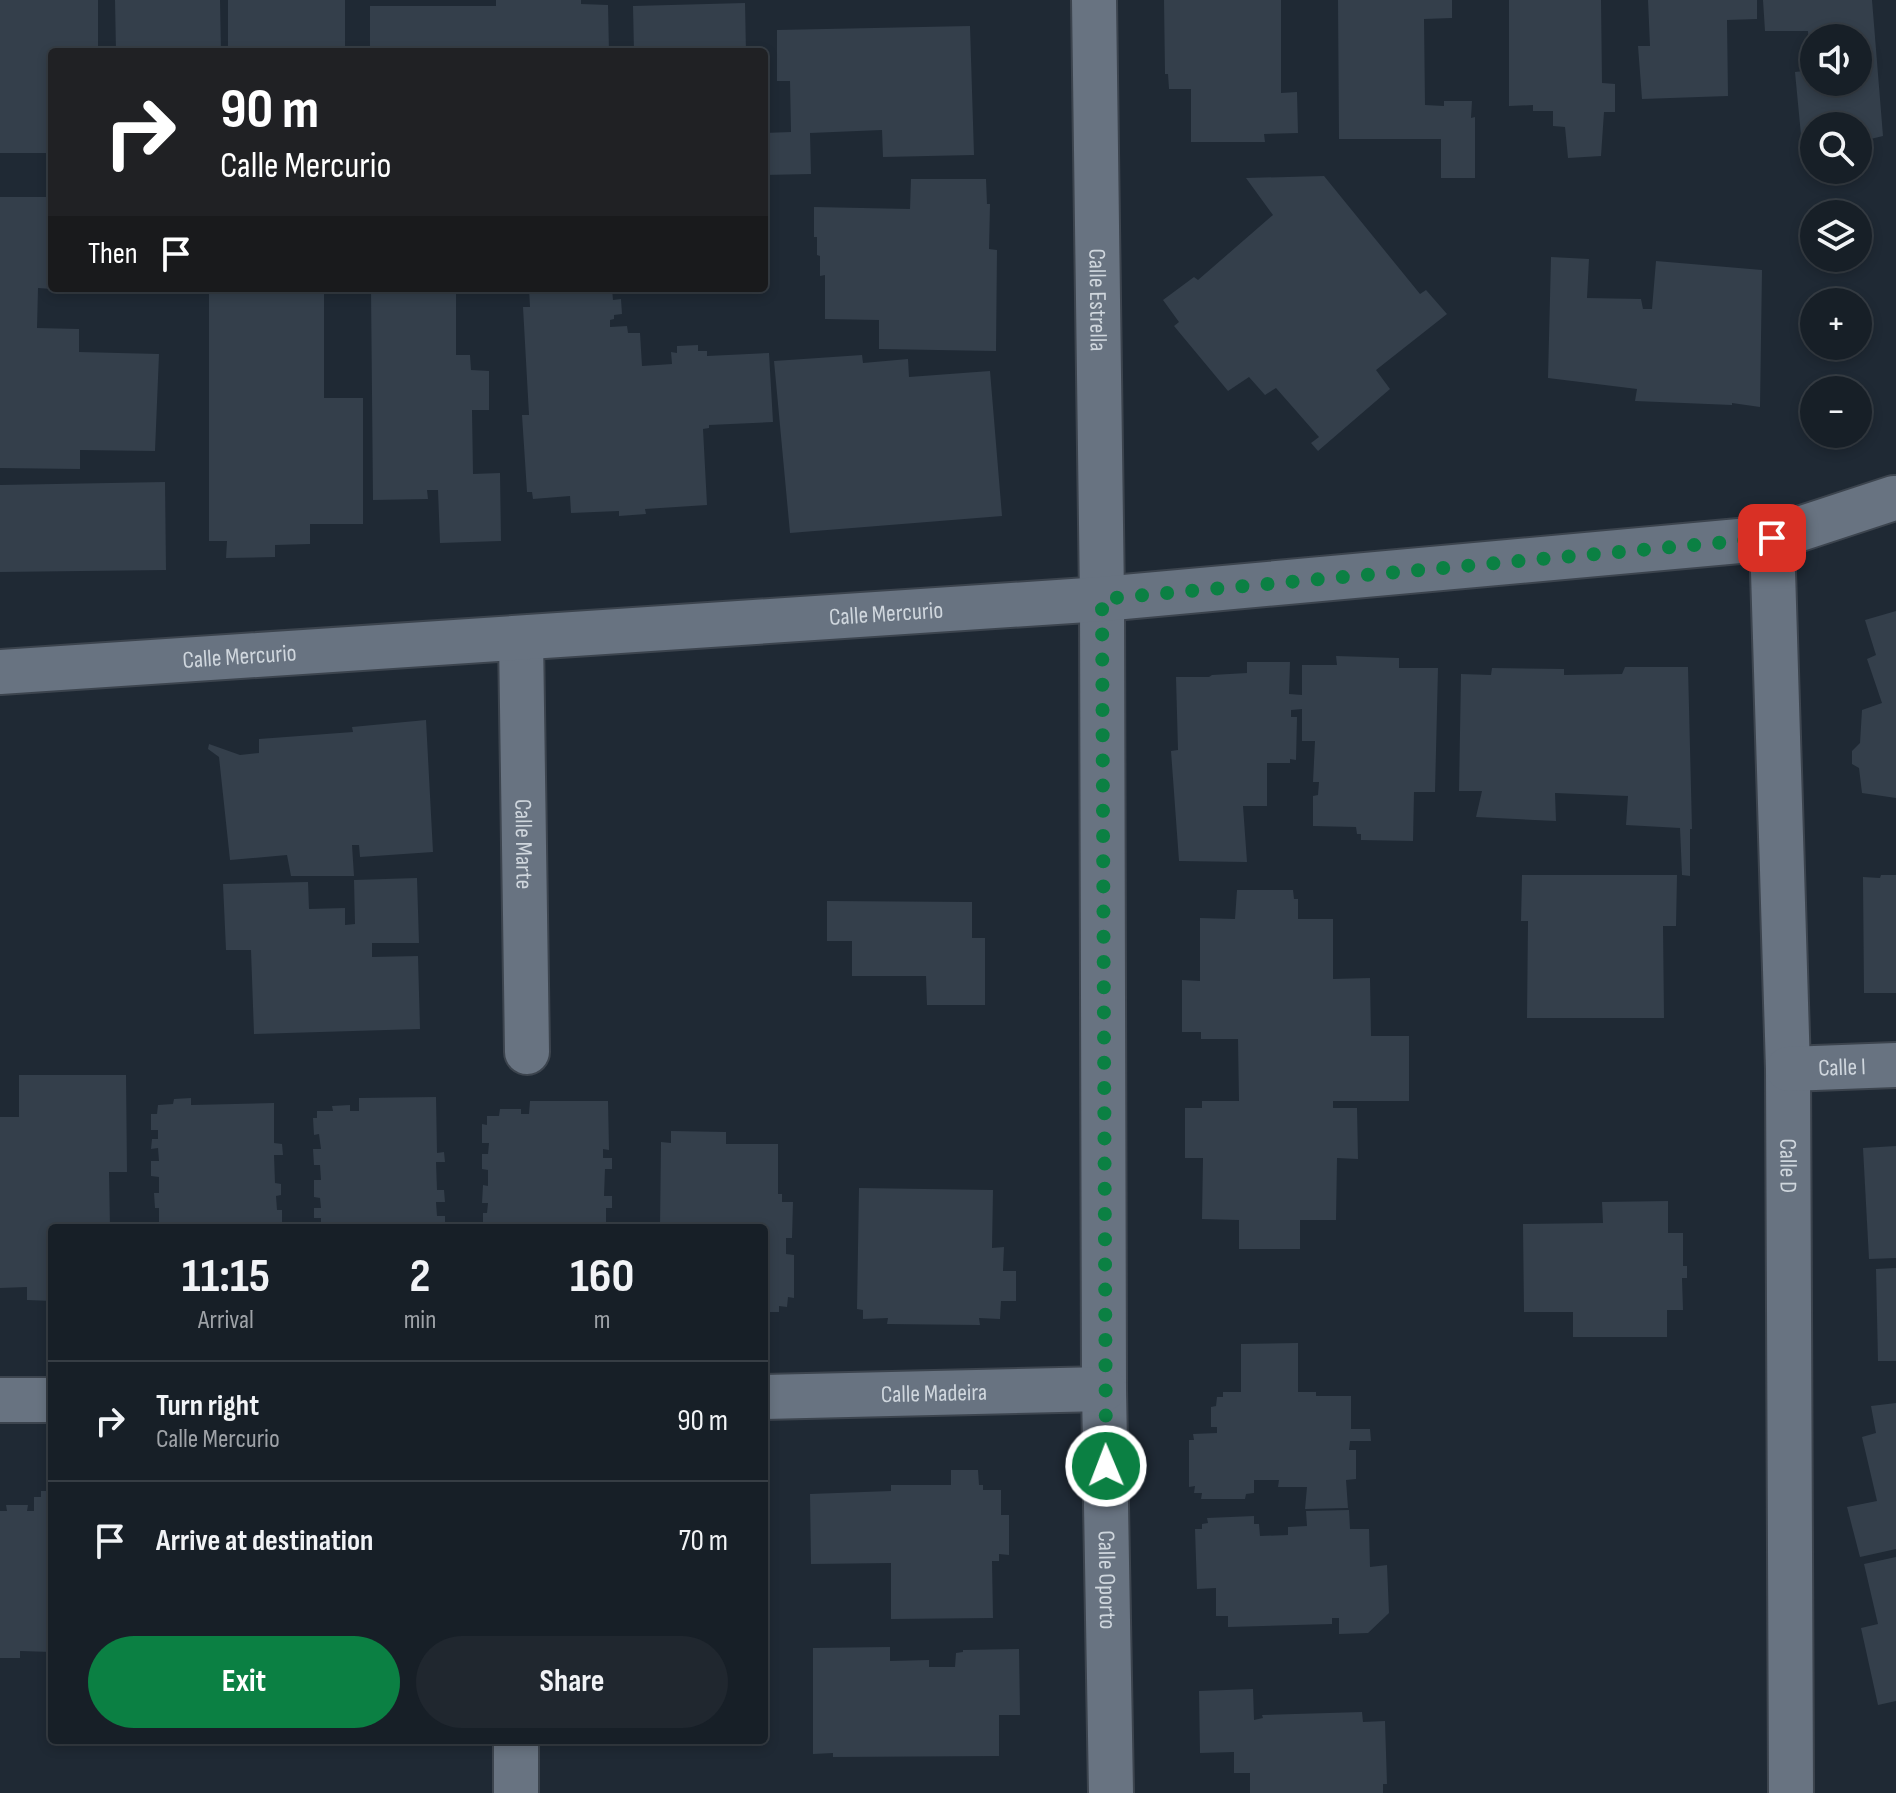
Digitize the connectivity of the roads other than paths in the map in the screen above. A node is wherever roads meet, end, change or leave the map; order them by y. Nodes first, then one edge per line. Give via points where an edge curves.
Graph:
1 (1094, 0) edge
2 (1894, 498) dead end
3 (1772, 538) junction
4 (1102, 599) junction
5 (521, 638) junction
6 (0, 672) edge
7 (527, 1052) dead end
8 (1896, 1065) edge
9 (1788, 1069) junction
10 (1104, 1389) junction
11 (768, 1397) edge
12 (0, 1400) edge
13 (48, 1400) edge
14 (516, 1744) edge
15 (516, 1793) edge
16 (1111, 1793) edge
17 (1791, 1793) edge

1 - 4 street, Calle Estrella
2 - 3 street, Calle Mercurio
3 - 4 street, Calle Mercurio
3 - 9 street, Calle D
4 - 5 street, Calle Mercurio
4 - 10 street, Calle Oporto
5 - 6 street, Calle Mercurio
5 - 7 street, Calle Marte
8 - 9 street, Calle I
9 - 17 street, Calle D
10 - 11 street, Calle Madeira
10 - 16 street, Calle Oporto
12 - 13 street
14 - 15 street

